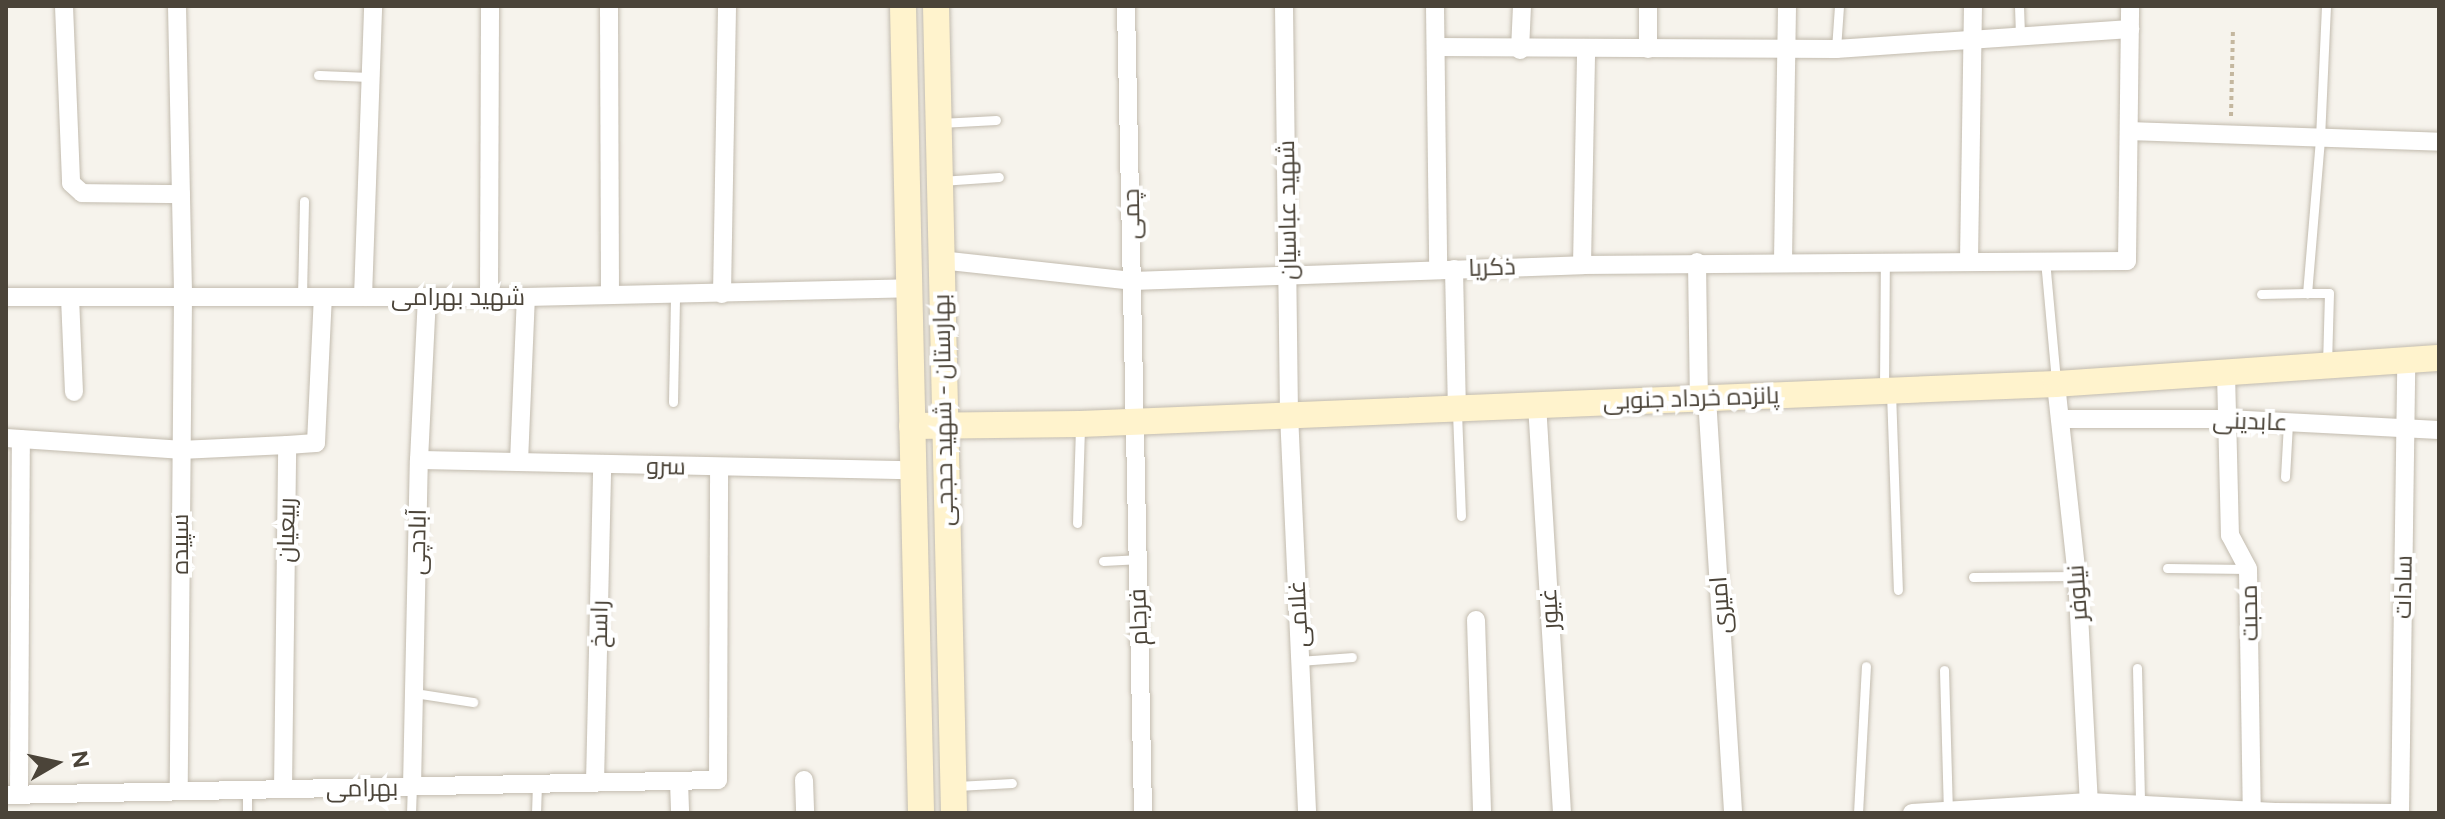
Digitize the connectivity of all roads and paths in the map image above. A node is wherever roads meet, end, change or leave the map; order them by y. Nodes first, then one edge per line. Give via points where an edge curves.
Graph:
1 (64, 6) edge
2 (177, 6) edge
3 (373, 6) edge
4 (490, 6) edge
5 (609, 6) edge
6 (727, 6) edge
7 (903, 6) edge
8 (936, 6) edge
9 (1126, 6) edge
10 (1284, 6) edge
11 (1435, 6) edge
12 (1522, 6) edge
13 (1648, 6) edge
14 (1787, 6) edge
15 (1839, 6) edge
16 (1973, 6) edge
17 (2019, 6) edge
18 (2130, 6) edge
19 (2326, 6) edge
20 (2233, 28) dead end
21 (2130, 29) junction
22 (2020, 37) junction
23 (1973, 41) junction
24 (1436, 47) junction
25 (1586, 48) junction
26 (1648, 49) junction
27 (1836, 49) junction
28 (1520, 50) junction
29 (1786, 50) junction
30 (318, 75) dead end
31 (371, 77) junction
32 (996, 120) dead end
33 (937, 124) junction
34 (2130, 131) junction
35 (2231, 135) junction
36 (2320, 139) junction
37 (2439, 142) edge
38 (999, 177) dead end
39 (937, 181) junction
40 (181, 194) junction
41 (304, 201) dead end
42 (2045, 259) junction
43 (940, 260) junction
44 (1885, 260) junction
45 (1969, 260) junction
46 (1783, 261) junction
47 (1697, 262) junction
48 (1582, 265) junction
49 (1446, 269) junction
50 (1287, 273) junction
51 (1132, 281) junction
52 (910, 288) junction
53 (2307, 293) junction
54 (675, 294) junction
55 (722, 294) junction
56 (2261, 294) dead end
57 (610, 295) junction
58 (6, 297) edge
59 (70, 297) junction
60 (183, 297) junction
61 (302, 297) junction
62 (323, 297) junction
63 (363, 297) junction
64 (427, 297) junction
65 (489, 297) junction
66 (526, 297) junction
67 (2439, 358) edge
68 (2406, 361) junction
69 (2326, 366) junction
70 (2226, 373) junction
71 (2056, 384) junction
72 (1887, 389) junction
73 (74, 392) dead end
74 (1703, 398) junction
75 (673, 402) dead end
76 (1537, 404) junction
77 (1457, 408) junction
78 (1289, 414) junction
79 (2060, 419) junction
80 (2227, 419) junction
81 (1135, 422) junction
82 (2288, 423) junction
83 (1080, 424) junction
84 (943, 425) junction
85 (912, 426) junction
86 (2405, 429) junction
87 (2439, 430) edge
88 (13, 438) edge
89 (287, 445) junction
90 (180, 450) junction
91 (419, 460) junction
92 (519, 462) junction
93 (602, 464) junction
94 (719, 467) junction
95 (912, 470) junction
96 (2285, 477) dead end
97 (1461, 516) dead end
98 (1077, 523) dead end
99 (1136, 559) junction
100 (1103, 561) dead end
101 (2167, 568) dead end
102 (2248, 569) junction
103 (2077, 576) junction
104 (1973, 577) dead end
105 (1898, 590) dead end
106 (1476, 620) dead end
107 (1352, 657) dead end
108 (1300, 661) junction
109 (1866, 666) dead end
110 (2137, 668) dead end
111 (1944, 670) dead end
112 (414, 693) junction
113 (473, 702) dead end
114 (804, 780) dead end
115 (679, 781) junction
116 (595, 783) junction
117 (1012, 783) dead end
118 (537, 784) junction
119 (954, 786) junction
120 (412, 787) junction
121 (283, 789) junction
122 (247, 790) junction
123 (179, 791) junction
124 (101, 793) junction
125 (12, 795) edge
126 (2089, 802) junction
127 (2140, 805) junction
128 (2030, 809) edge
129 (2200, 810) edge
130 (1948, 811) junction
131 (2252, 811) junction
132 (101, 813) edge
133 (247, 813) edge
134 (411, 813) edge
135 (536, 813) edge
136 (680, 813) edge
137 (805, 813) edge
138 (921, 813) edge
139 (954, 813) edge
140 (1143, 813) edge
141 (1307, 813) edge
142 (1482, 813) edge
143 (1562, 813) edge
144 (1733, 813) edge
145 (1858, 813) edge
146 (1912, 813) edge
147 (2400, 813) edge

1 - 40 street via 71,183 82,193
2 - 40 street, سپیده
3 - 31 street
4 - 65 street
5 - 57 street
6 - 55 street
7 - 52 main road, بهارستان - شهید حججی
8 - 33 main road, بهارستان - شهید حججی
9 - 51 street, چمی
10 - 50 street, شهید عباسیان
11 - 24 street
12 - 28 street
13 - 26 street
14 - 29 street
15 - 27 lane
16 - 23 street
17 - 22 lane
18 - 21 street
19 - 36 lane
20 - 35 path
21 - 22 street
21 - 34 street
22 - 23 street
23 - 27 street
23 - 45 street
24 - 28 street
24 - 49 street
25 - 26 street
25 - 28 street
25 - 48 street
26 - 29 street
27 - 29 street
29 - 46 street
30 - 31 lane
31 - 63 street
32 - 33 lane
33 - 39 main road, بهارستان - شهید حججی
34 - 35 street
34 - 42 street, ذکریا via 2127,261
35 - 36 street
36 - 37 street
36 - 53 lane
38 - 39 lane
39 - 43 main road, بهارستان - شهید حججی
40 - 60 street, سپیده
41 - 61 lane
42 - 45 street, ذکریا
42 - 71 lane
43 - 51 street, ذکریا
43 - 84 main road, بهارستان - شهید حججی
44 - 45 street, ذکریا
44 - 46 street, ذکریا
44 - 72 lane
46 - 47 street, ذکریا
47 - 48 street, ذکریا
47 - 74 street, امیری
48 - 49 street, ذکریا
49 - 50 street, ذکریا
49 - 77 street
50 - 51 street, ذکریا
50 - 78 street, شهید عباسیان
51 - 81 street, چمی
52 - 55 street, شهید بهرامی
52 - 85 main road, بهارستان - شهید حججی
53 - 56 lane
53 - 69 lane via 2329,293
54 - 55 street, شهید بهرامی
54 - 57 street, شهید بهرامی
54 - 75 lane
57 - 66 street, شهید بهرامی
58 - 59 street, شهید بهرامی
59 - 60 street, شهید بهرامی
59 - 73 street
60 - 61 street, شهید بهرامی
60 - 90 street, سپیده
61 - 62 street, شهید بهرامی
62 - 63 street, شهید بهرامی
62 - 89 street via 316,443
63 - 64 street, شهید بهرامی
64 - 65 street, شهید بهرامی
64 - 91 street, آبادچی
65 - 66 street, شهید بهرامی
66 - 92 street
67 - 68 main road, پانزده خرداد جنوبی
68 - 69 main road, پانزده خرداد جنوبی
68 - 86 street, سادات
69 - 70 main road, پانزده خرداد جنوبی
70 - 71 main road, پانزده خرداد جنوبی
70 - 80 street, محبت
71 - 72 main road, پانزده خرداد جنوبی
71 - 79 street, نیلوفر
72 - 74 main road, پانزده خرداد جنوبی
72 - 105 lane
74 - 76 main road, پانزده خرداد جنوبی
74 - 144 street, امیری
76 - 77 main road, پانزده خرداد جنوبی
76 - 143 street, غیور
77 - 78 main road, پانزده خرداد جنوبی
77 - 97 lane
78 - 81 main road, پانزده خرداد جنوبی
78 - 108 street, غلامی
79 - 80 street, عابدینی
79 - 103 street, نیلوفر
80 - 82 street, عابدینی
80 - 102 street, محبت via 2230,535
81 - 83 main road, پانزده خرداد جنوبی
81 - 99 street, فرجام
82 - 86 street, عابدینی
82 - 96 lane
83 - 84 main road, پانزده خرداد جنوبی
83 - 98 lane
84 - 85 main road, پانزده خرداد جنوبی
84 - 119 main road, بهارستان - شهید حججی
85 - 95 main road, بهارستان - شهید حججی
86 - 87 street, عابدینی
86 - 147 street, سادات
88 - 90 street
88 - 125 street
89 - 90 street
89 - 121 street, ربیعیان
90 - 123 street, سپیده
91 - 92 street, سرو
91 - 112 street, آبادچی
92 - 93 street, سرو
93 - 94 street, سرو
93 - 116 street, راسخ
94 - 95 street, سرو
94 - 115 street, بهرامی via 718,780
95 - 138 main road, بهارستان - شهید حججی
99 - 100 lane
99 - 140 street, فرجام
101 - 102 lane
102 - 131 street, محبت
103 - 104 lane
103 - 126 street, نیلوفر
106 - 142 street
107 - 108 lane
108 - 141 street, غلامی
109 - 145 lane
110 - 127 lane
111 - 130 lane
112 - 113 lane
112 - 120 street, آبادچی
114 - 137 street
115 - 116 street, بهرامی
115 - 136 street
116 - 118 street, بهرامی
117 - 119 lane
118 - 120 street, بهرامی
118 - 135 lane
119 - 139 main road, بهارستان - شهید حججی
120 - 121 street, بهرامی
120 - 134 lane
121 - 122 street, بهرامی
122 - 123 street, بهرامی
122 - 133 lane
123 - 124 street, بهرامی
124 - 125 street, بهرامی
124 - 132 street
126 - 127 street
126 - 128 street
127 - 129 street
128 - 130 street
129 - 131 street
130 - 146 street
131 - 147 street

